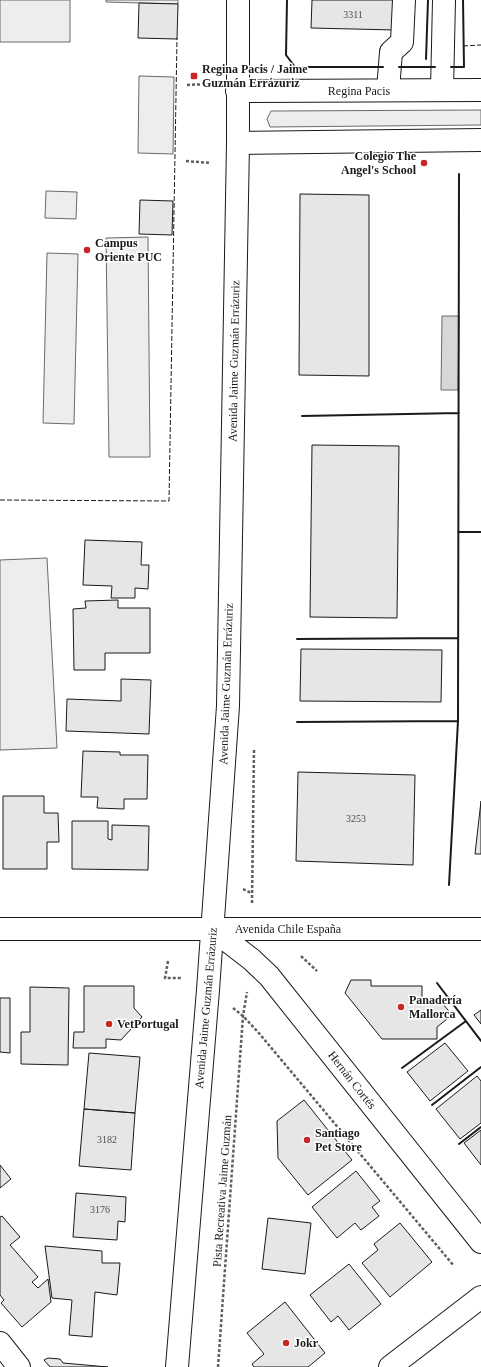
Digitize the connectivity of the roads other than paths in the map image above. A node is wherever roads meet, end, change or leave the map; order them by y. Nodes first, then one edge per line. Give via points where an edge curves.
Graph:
1 (238, 0) edge
2 (404, 0) edge
3 (444, 0) edge
4 (388, 90) junction
5 (442, 90) junction
6 (481, 90) edge
7 (237, 91) junction
8 (481, 140) edge
9 (238, 143) junction
10 (0, 929) edge
11 (212, 929) junction
12 (481, 929) edge
13 (481, 1242) edge
14 (481, 1297) edge
15 (0, 1343) edge
16 (19, 1367) edge
17 (177, 1367) edge
18 (390, 1367) edge

1 - 7 street, Avenida Jaime Guzmán Errázuriz
2 - 4 street via 402,42 391,52
3 - 5 street
4 - 5 street, Regina Pacis
4 - 7 street, Regina Pacis
5 - 6 street, Regina Pacis
7 - 9 street, Avenida Jaime Guzmán Errázuriz
8 - 9 street
9 - 11 street, Avenida Jaime Guzmán Errázuriz via 228,706
10 - 11 street, Avenida Chile España
11 - 12 street, Avenida Chile España
11 - 13 street, Hernán Cortés via 269,976
11 - 17 street, Avenida Jaime Guzmán Errázuriz
14 - 18 street
15 - 16 street

